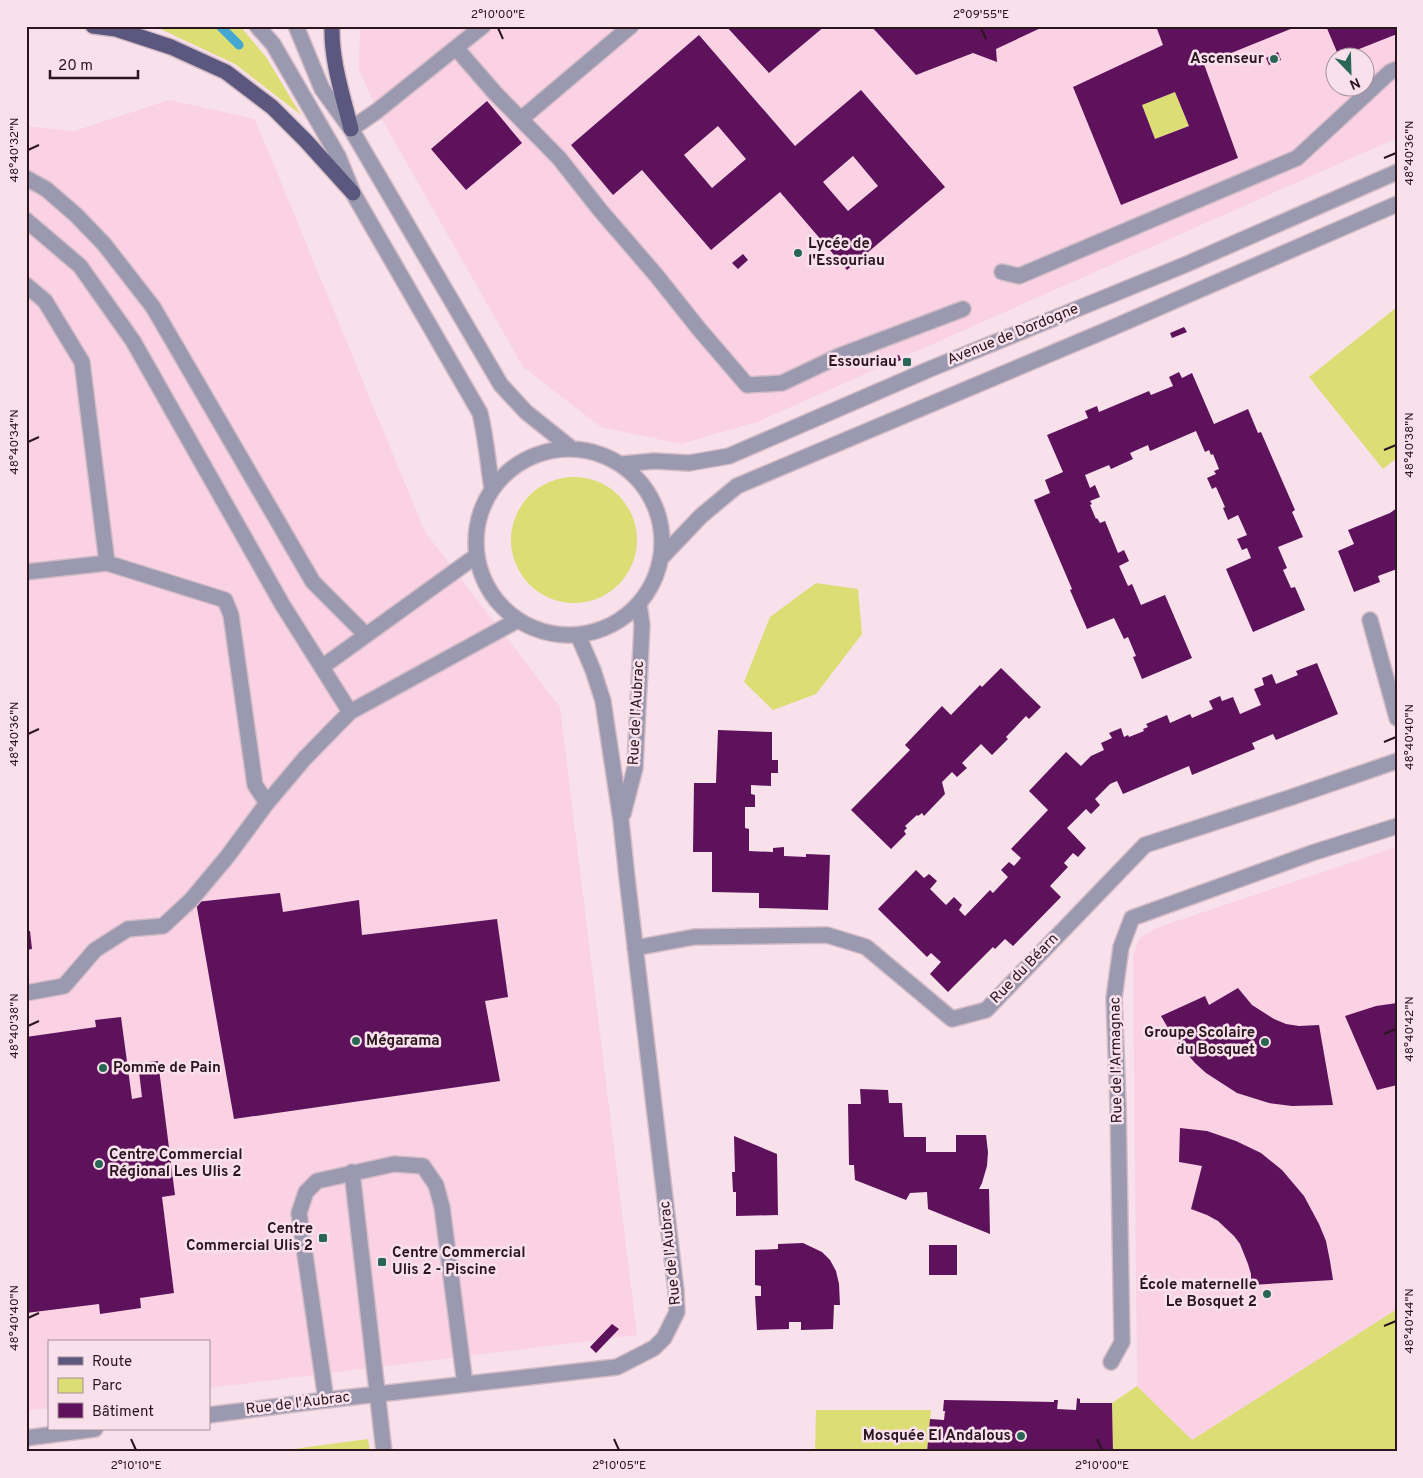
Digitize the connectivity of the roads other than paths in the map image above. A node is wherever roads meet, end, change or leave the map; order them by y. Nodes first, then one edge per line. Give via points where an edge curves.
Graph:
1 (93, 26) edge
2 (257, 26) edge
3 (296, 26) edge
4 (332, 26) edge
5 (483, 26) edge
6 (631, 26) edge
7 (456, 48) junction
8 (1397, 69) edge
9 (521, 119) junction
10 (351, 129) junction
11 (1397, 172) edge
12 (26, 178) edge
13 (353, 193) junction
14 (1397, 204) edge
15 (26, 220) edge
16 (1002, 272) dead end
17 (26, 285) edge
18 (963, 309) dead end
19 (570, 448) junction
20 (622, 464) junction
21 (492, 489) junction
22 (476, 556) junction
23 (662, 558) junction
24 (107, 563) junction
25 (26, 572) edge
26 (639, 604) junction
27 (518, 620) junction
28 (1370, 620) dead end
29 (366, 635) junction
30 (578, 635) junction
31 (322, 667) junction
32 (350, 712) junction
33 (1397, 718) edge
34 (1397, 761) edge
35 (267, 803) junction
36 (621, 820) junction
37 (1397, 826) edge
38 (635, 948) junction
39 (26, 992) edge
40 (352, 1172) junction
41 (1111, 1362) dead end
42 (465, 1384) junction
43 (378, 1394) junction
44 (326, 1400) junction
45 (210, 1415) edge
46 (87, 1430) edge
47 (26, 1438) edge
48 (384, 1452) edge

1 - 13 main road via 171,47 226,72 272,107
2 - 13 street via 273,44 338,156
3 - 10 street via 322,89
4 - 10 main road via 337,74
5 - 7 street
6 - 9 street
7 - 9 street
7 - 10 street
8 - 16 street via 1297,158 1019,276
9 - 18 street via 559,158 747,385 782,382 839,356
10 - 19 street via 501,386 526,412
11 - 20 street, Avenue de Dordogne via 1187,264 930,369 729,456 689,463 654,461
12 - 29 street via 46,189 76,215 104,244 153,307 313,582
13 - 21 street via 480,413
14 - 23 street, Avenue de Dordogne via 737,486 700,516
15 - 31 street via 80,266 132,341 282,604
17 - 24 street via 45,301 82,362
19 - 20 street via 598,452
19 - 21 street via 541,453 513,466
20 - 23 street via 642,482 656,505 663,531
21 - 22 street via 479,517
22 - 27 street via 484,582 500,605
22 - 29 street
23 - 26 street via 654,582
24 - 25 street
24 - 35 street via 225,600 231,614 255,785
26 - 30 street via 622,619 601,630
26 - 36 street, Rue de l'Aubrac via 642,625 635,768
27 - 30 street via 549,633
27 - 32 street
28 - 33 street
29 - 31 street
30 - 36 street, Rue de l'Aubrac via 603,701
31 - 32 street
32 - 35 street
34 - 38 street, Rue du Béarn via 1145,845 986,1010 952,1019 866,947 827,935 694,937
35 - 39 street via 191,900 163,926 128,928 95,950 64,986
36 - 38 street, Rue de l'Aubrac
37 - 41 street, Rue de l'Armagnac via 1132,918 1121,947 1114,998 1122,1342
38 - 42 street, Rue de l'Aubrac via 677,1312 664,1338 654,1348 617,1367
40 - 42 street via 394,1164 424,1166 436,1185 442,1207
40 - 43 street
40 - 44 street via 317,1181 306,1192 299,1212
42 - 43 street, Rue de l'Aubrac
43 - 44 street, Rue de l'Aubrac
43 - 48 street
44 - 45 street, Rue de l'Aubrac
46 - 47 street

